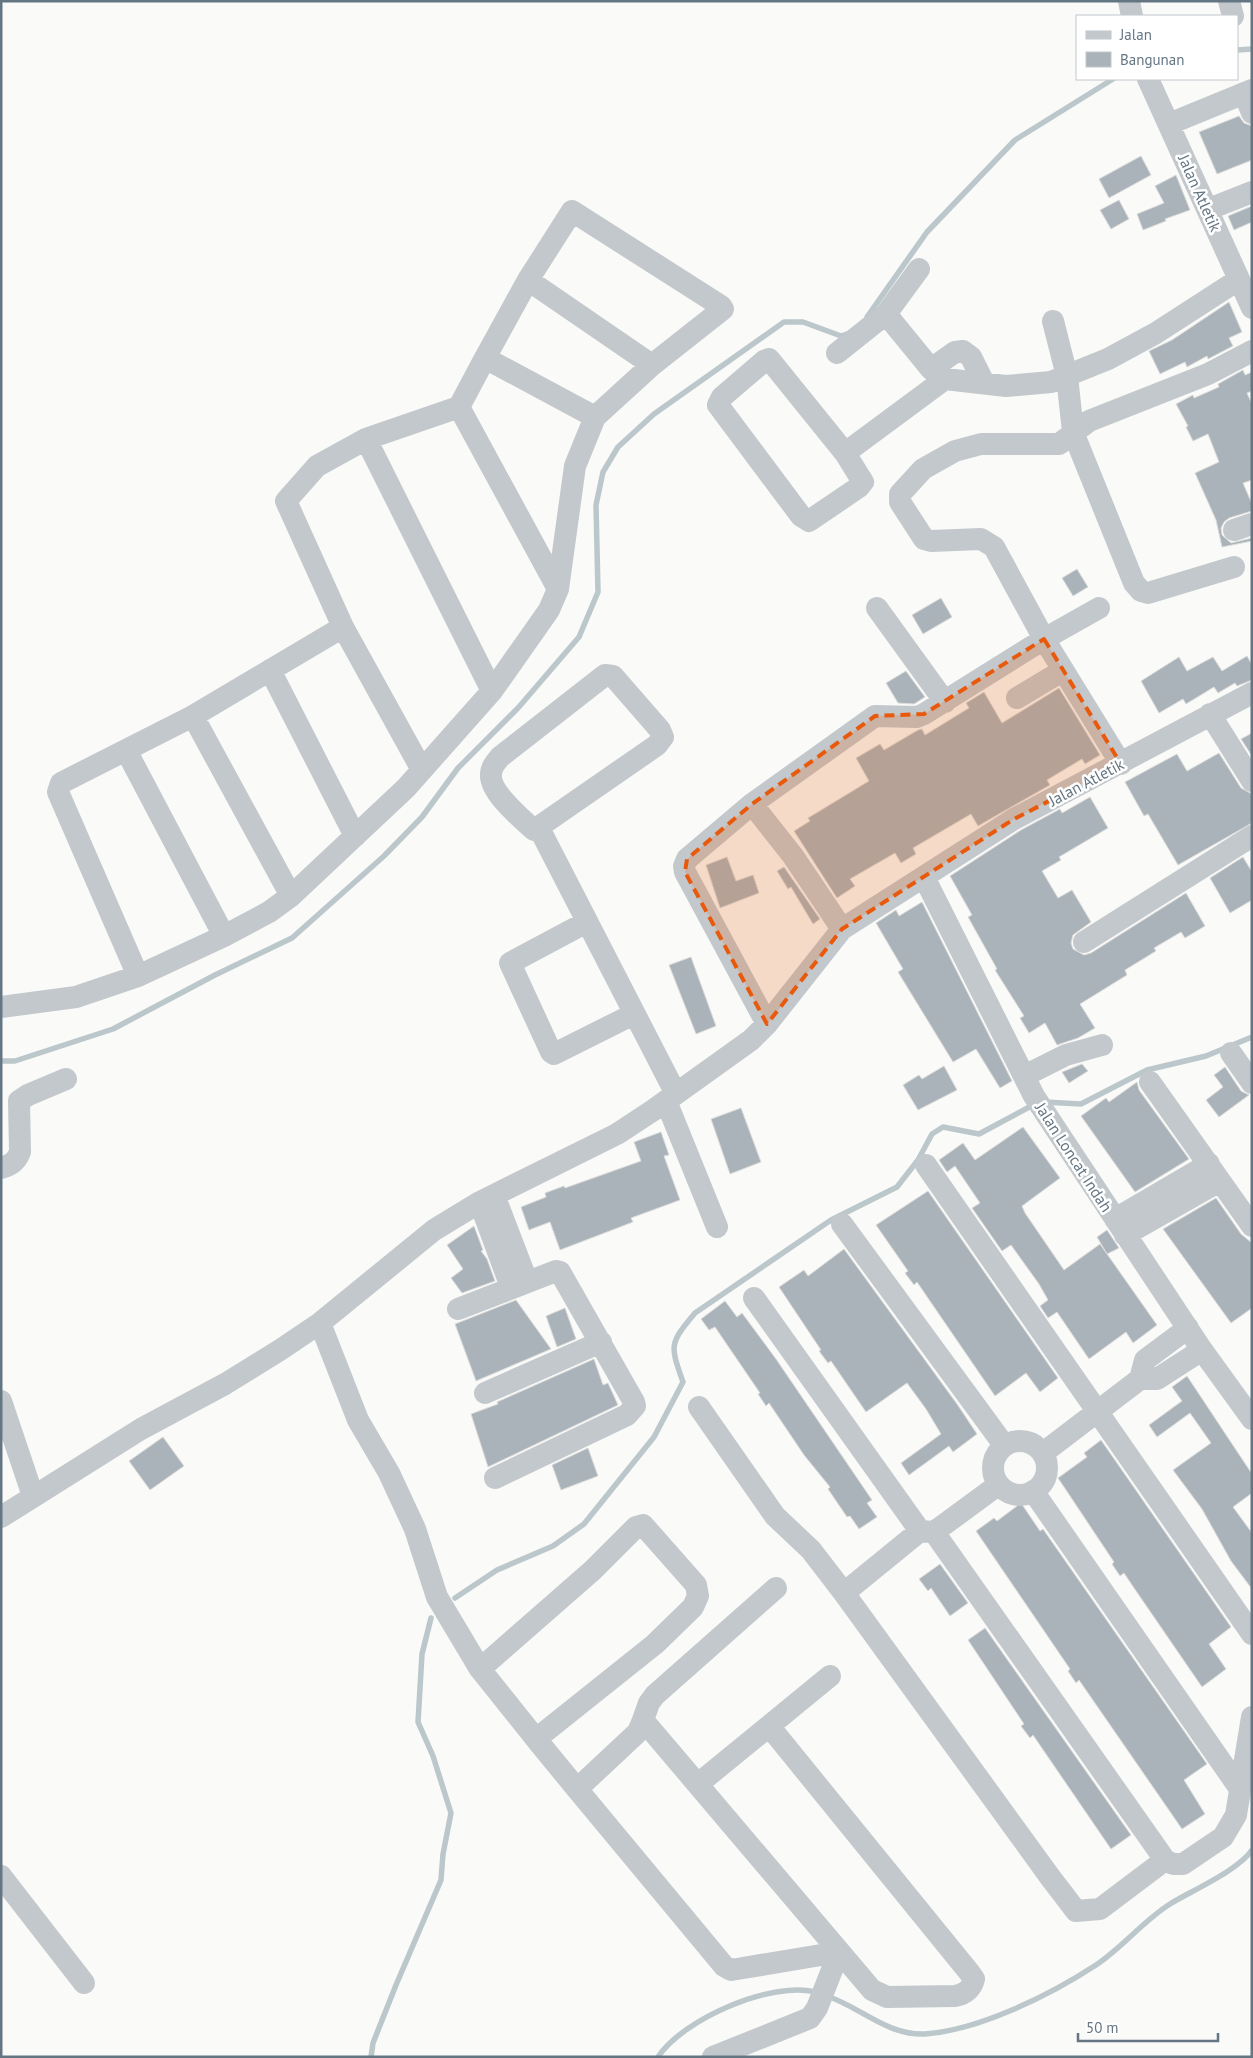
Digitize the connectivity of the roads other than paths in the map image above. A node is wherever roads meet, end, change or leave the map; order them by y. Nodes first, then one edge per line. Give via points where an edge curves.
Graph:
1 (1129, 1) edge
2 (1229, 1) edge
3 (1132, 15) edge
4 (1233, 15) edge
5 (1148, 81) edge
6 (1249, 99) edge
7 (1169, 124) junction
8 (1252, 192) edge
9 (1208, 209) junction
10 (919, 269) dead end
11 (528, 280) junction
12 (1238, 280) junction
13 (1252, 308) edge
14 (886, 314) junction
15 (1053, 321) dead end
16 (1252, 351) edge
17 (837, 352) dead end
18 (485, 358) junction
19 (652, 365) junction
20 (938, 374) junction
21 (1068, 376) junction
22 (984, 383) junction
23 (458, 407) junction
24 (595, 417) junction
25 (1072, 432) junction
26 (366, 439) junction
27 (845, 453) junction
28 (1234, 567) dead end
29 (558, 588) junction
30 (877, 608) dead end
31 (1099, 608) dead end
32 (343, 627) junction
33 (1044, 639) junction
34 (270, 670) junction
35 (1062, 671) junction
36 (492, 691) junction
37 (1252, 693) edge
38 (1017, 698) dead end
39 (945, 702) junction
40 (1210, 714) junction
41 (193, 716) junction
42 (127, 752) junction
43 (1121, 764) junction
44 (422, 770) junction
45 (1252, 781) edge
46 (752, 804) junction
47 (537, 828) junction
48 (355, 836) junction
49 (1252, 836) edge
50 (924, 877) junction
51 (291, 896) junction
52 (583, 924) junction
53 (842, 929) junction
54 (224, 936) junction
55 (1084, 942) dead end
56 (138, 976) junction
57 (1, 1007) edge
58 (630, 1016) junction
59 (768, 1024) junction
60 (1102, 1045) dead end
61 (1231, 1053) dead end
62 (66, 1079) dead end
63 (1150, 1082) dead end
64 (1252, 1083) edge
65 (1033, 1093) junction
66 (671, 1098) junction
67 (926, 1165) dead end
68 (1, 1168) edge
69 (1214, 1172) junction
70 (487, 1198) junction
71 (842, 1224) dead end
72 (1252, 1226) edge
73 (717, 1227) dead end
74 (1120, 1227) junction
75 (519, 1284) junction
76 (754, 1298) dead end
77 (458, 1309) dead end
78 (320, 1323) junction
79 (1188, 1328) junction
80 (601, 1342) junction
81 (1202, 1350) junction
82 (1140, 1379) junction
83 (485, 1393) dead end
84 (1, 1401) edge
85 (699, 1407) dead end
86 (1249, 1409) edge
87 (1099, 1411) junction
88 (1004, 1445) junction
89 (1043, 1453) junction
90 (495, 1478) dead end
91 (998, 1485) junction
92 (1034, 1491) junction
93 (33, 1496) junction
94 (1, 1517) edge
95 (927, 1531) junction
96 (776, 1588) dead end
97 (844, 1593) junction
98 (1252, 1634) edge
99 (480, 1669) junction
100 (830, 1676) dead end
101 (1252, 1717) edge
102 (643, 1720) junction
103 (769, 1726) junction
104 (536, 1739) junction
105 (698, 1784) junction
106 (576, 1788) junction
107 (1240, 1789) junction
108 (1166, 1860) junction
109 (1, 1876) edge
110 (840, 1952) junction
111 (84, 1983) dead end
112 (713, 2057) edge

1 - 3 street
2 - 4 street
5 - 7 street, Jalan Atletik
6 - 7 street
7 - 9 street, Jalan Atletik
8 - 9 street
9 - 12 street, Jalan Atletik
10 - 14 street
11 - 18 street
11 - 19 street
11 - 19 street via 572,211 722,306 720,313
12 - 13 street, Jalan Atletik
12 - 21 street via 1156,333
14 - 17 street
14 - 20 street
15 - 21 street
16 - 25 street via 1208,374 1089,421
18 - 23 street
18 - 24 street
19 - 24 street
20 - 22 street
20 - 22 street via 955,352 963,351 971,357
20 - 27 street
21 - 22 street via 1051,382 1006,386
21 - 25 street
23 - 26 street
23 - 29 street
24 - 29 street via 575,466
25 - 28 street via 1134,583 1142,591 1148,593
25 - 33 street via 1064,442 1054,446 981,444 955,451 923,469 900,494 900,502 927,540 981,539 994,547
26 - 32 street via 317,466 286,502
26 - 36 street
27 - 27 street via 769,359 719,402 806,521 862,484
29 - 36 street via 549,610
30 - 39 street
31 - 33 street
32 - 34 street
32 - 44 street
33 - 35 street
33 - 39 street
34 - 41 street
34 - 48 street
35 - 38 street
35 - 43 street
36 - 44 street
37 - 40 street, Jalan Atletik
39 - 46 street via 917,717 875,716
40 - 43 street, Jalan Atletik
40 - 45 street
41 - 42 street
41 - 51 street
42 - 54 street
42 - 56 street via 62,783 58,792
43 - 50 street, Jalan Atletik via 1014,819
44 - 48 street
46 - 53 street via 793,856
46 - 59 street via 687,859 684,866 701,904
47 - 47 street via 657,745 663,737 614,676 605,675 500,757 493,766 491,780 498,793
47 - 52 street
47 - 66 street
48 - 51 street
49 - 55 street
50 - 53 street, Jalan Atletik
50 - 65 street, Jalan Loncat Indah
51 - 54 street
52 - 58 street
52 - 58 street via 510,962 551,1052 554,1054
53 - 59 street, Jalan Atletik
54 - 56 street
56 - 57 street via 76,997
58 - 66 street
59 - 66 street, Jalan Atletik
60 - 65 street via 1066,1055
61 - 64 street
62 - 68 street via 19,1101 20,1152 10,1166
63 - 69 street
65 - 74 street, Jalan Loncat Indah
66 - 70 street, Jalan Atletik via 617,1134
66 - 73 street
67 - 87 street
69 - 72 street
69 - 74 street
70 - 75 street
70 - 78 street, Jalan Atletik via 434,1230
71 - 88 street
74 - 79 street, Jalan Loncat Indah
75 - 77 street
75 - 80 street via 560,1272
76 - 95 street
78 - 93 street, Jalan Atletik via 225,1384 141,1429
78 - 99 street via 358,1420 389,1473 415,1529 437,1597
79 - 81 street, Jalan Loncat Indah
79 - 82 street via 1145,1360
80 - 83 street
80 - 90 street via 634,1402 632,1410
81 - 82 street via 1157,1379
81 - 86 street, Jalan Loncat Indah
82 - 87 street
84 - 93 street
85 - 97 street via 775,1516 811,1550
87 - 89 street
87 - 98 street
88 - 89 street via 1012,1441 1029,1442
88 - 91 street via 992,1468
89 - 92 street via 1047,1471
91 - 92 street via 1013,1494
91 - 95 street
92 - 107 street
93 - 94 street, Jalan Atletik
95 - 97 street
95 - 108 street
96 - 102 street via 654,1696
97 - 108 street via 1076,1911 1100,1909
99 - 104 street
99 - 104 street via 643,1525 696,1585 698,1596 693,1607 655,1644
100 - 103 street
101 - 107 street
102 - 105 street
102 - 106 street via 638,1732
103 - 105 street
103 - 110 street via 974,1980 963,1994 955,1996 887,1997 872,1990
104 - 106 street
105 - 110 street
106 - 110 street via 724,1966 731,1970
107 - 108 street via 1236,1815 1223,1837 1183,1864
109 - 111 street
110 - 112 street via 810,2018

